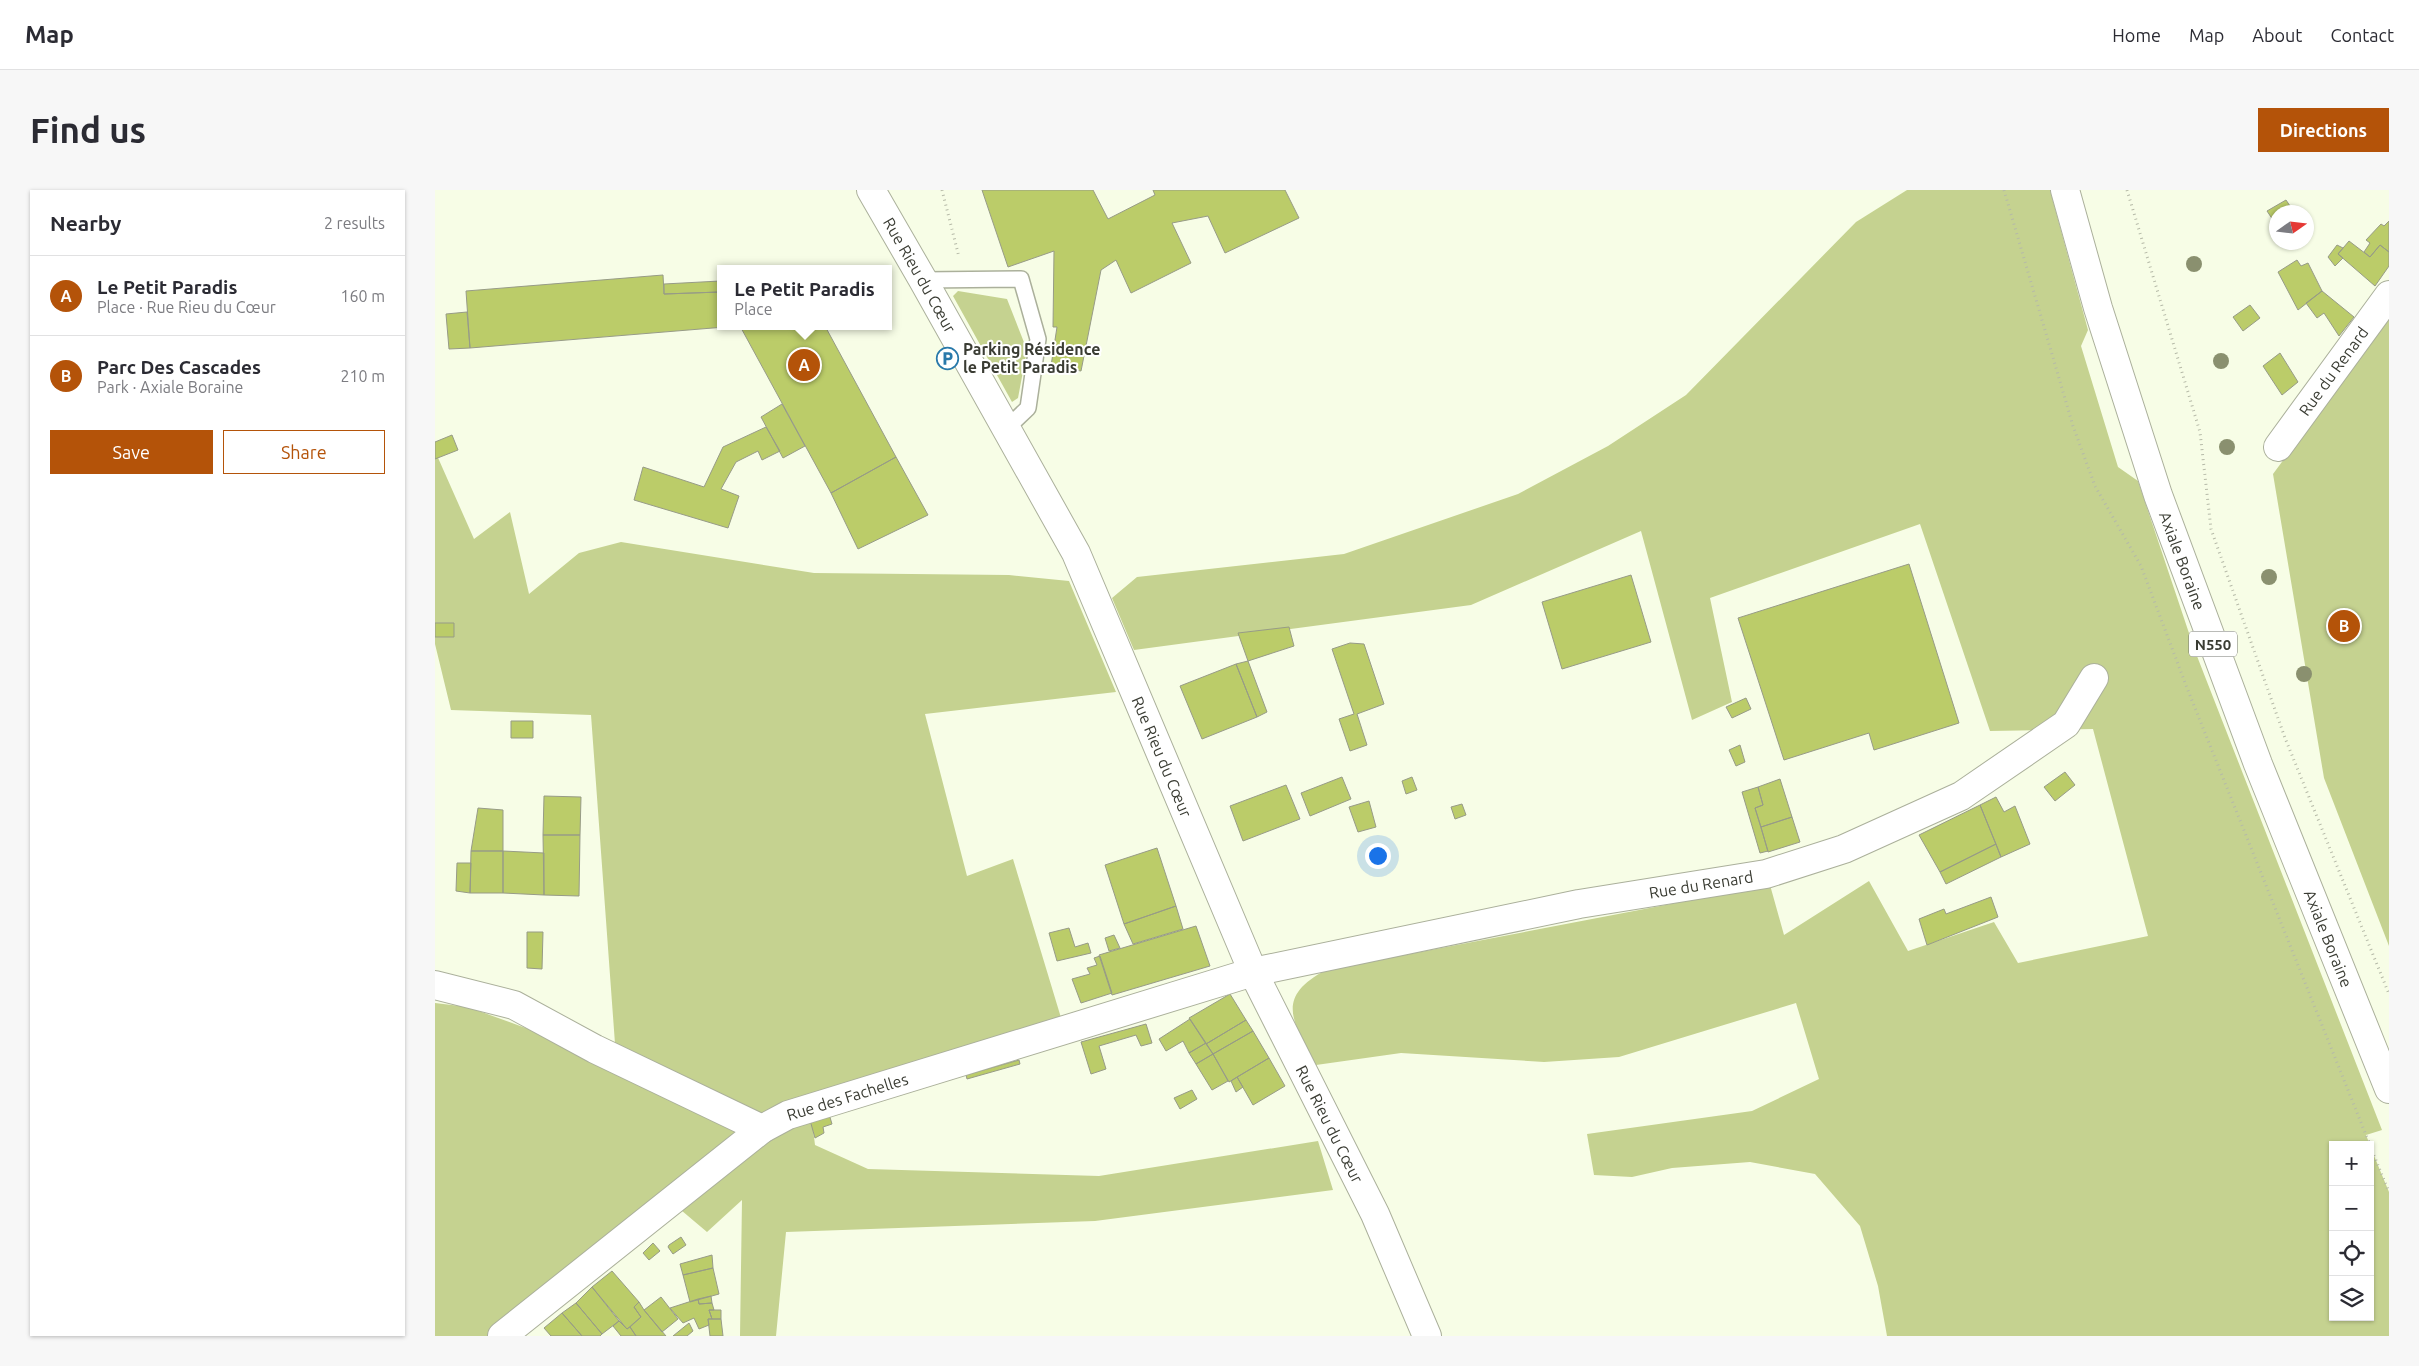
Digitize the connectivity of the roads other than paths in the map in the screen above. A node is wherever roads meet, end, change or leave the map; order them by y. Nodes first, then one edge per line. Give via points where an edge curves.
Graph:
1 (871, 190) edge
2 (2065, 190) edge
3 (923, 280) junction
4 (2389, 295) edge
5 (1006, 429) junction
6 (2278, 447) dead end
7 (2094, 678) dead end
8 (1253, 972) junction
9 (435, 985) edge
10 (2389, 1089) edge
11 (762, 1129) junction
12 (502, 1336) edge
13 (1427, 1336) edge

1 - 3 street, Rue Rieu du Cœur
2 - 10 street, Axiale Boraine / N550 via 2098,308 2158,495 2258,764
3 - 5 street, Rue Rieu du Cœur
3 - 5 lane via 1021,278 1038,339 1028,408
4 - 6 street, Rue du Renard
5 - 8 street, Rue Rieu du Cœur via 1076,553
7 - 8 street, Rue du Renard via 2066,724 1961,796 1844,849 1766,874 1579,904
8 - 11 street, Rue des Fachelles via 788,1115
8 - 13 street, Rue Rieu du Cœur via 1375,1214
9 - 11 street via 514,1005 595,1049
11 - 12 street, Rue des Fachelles

